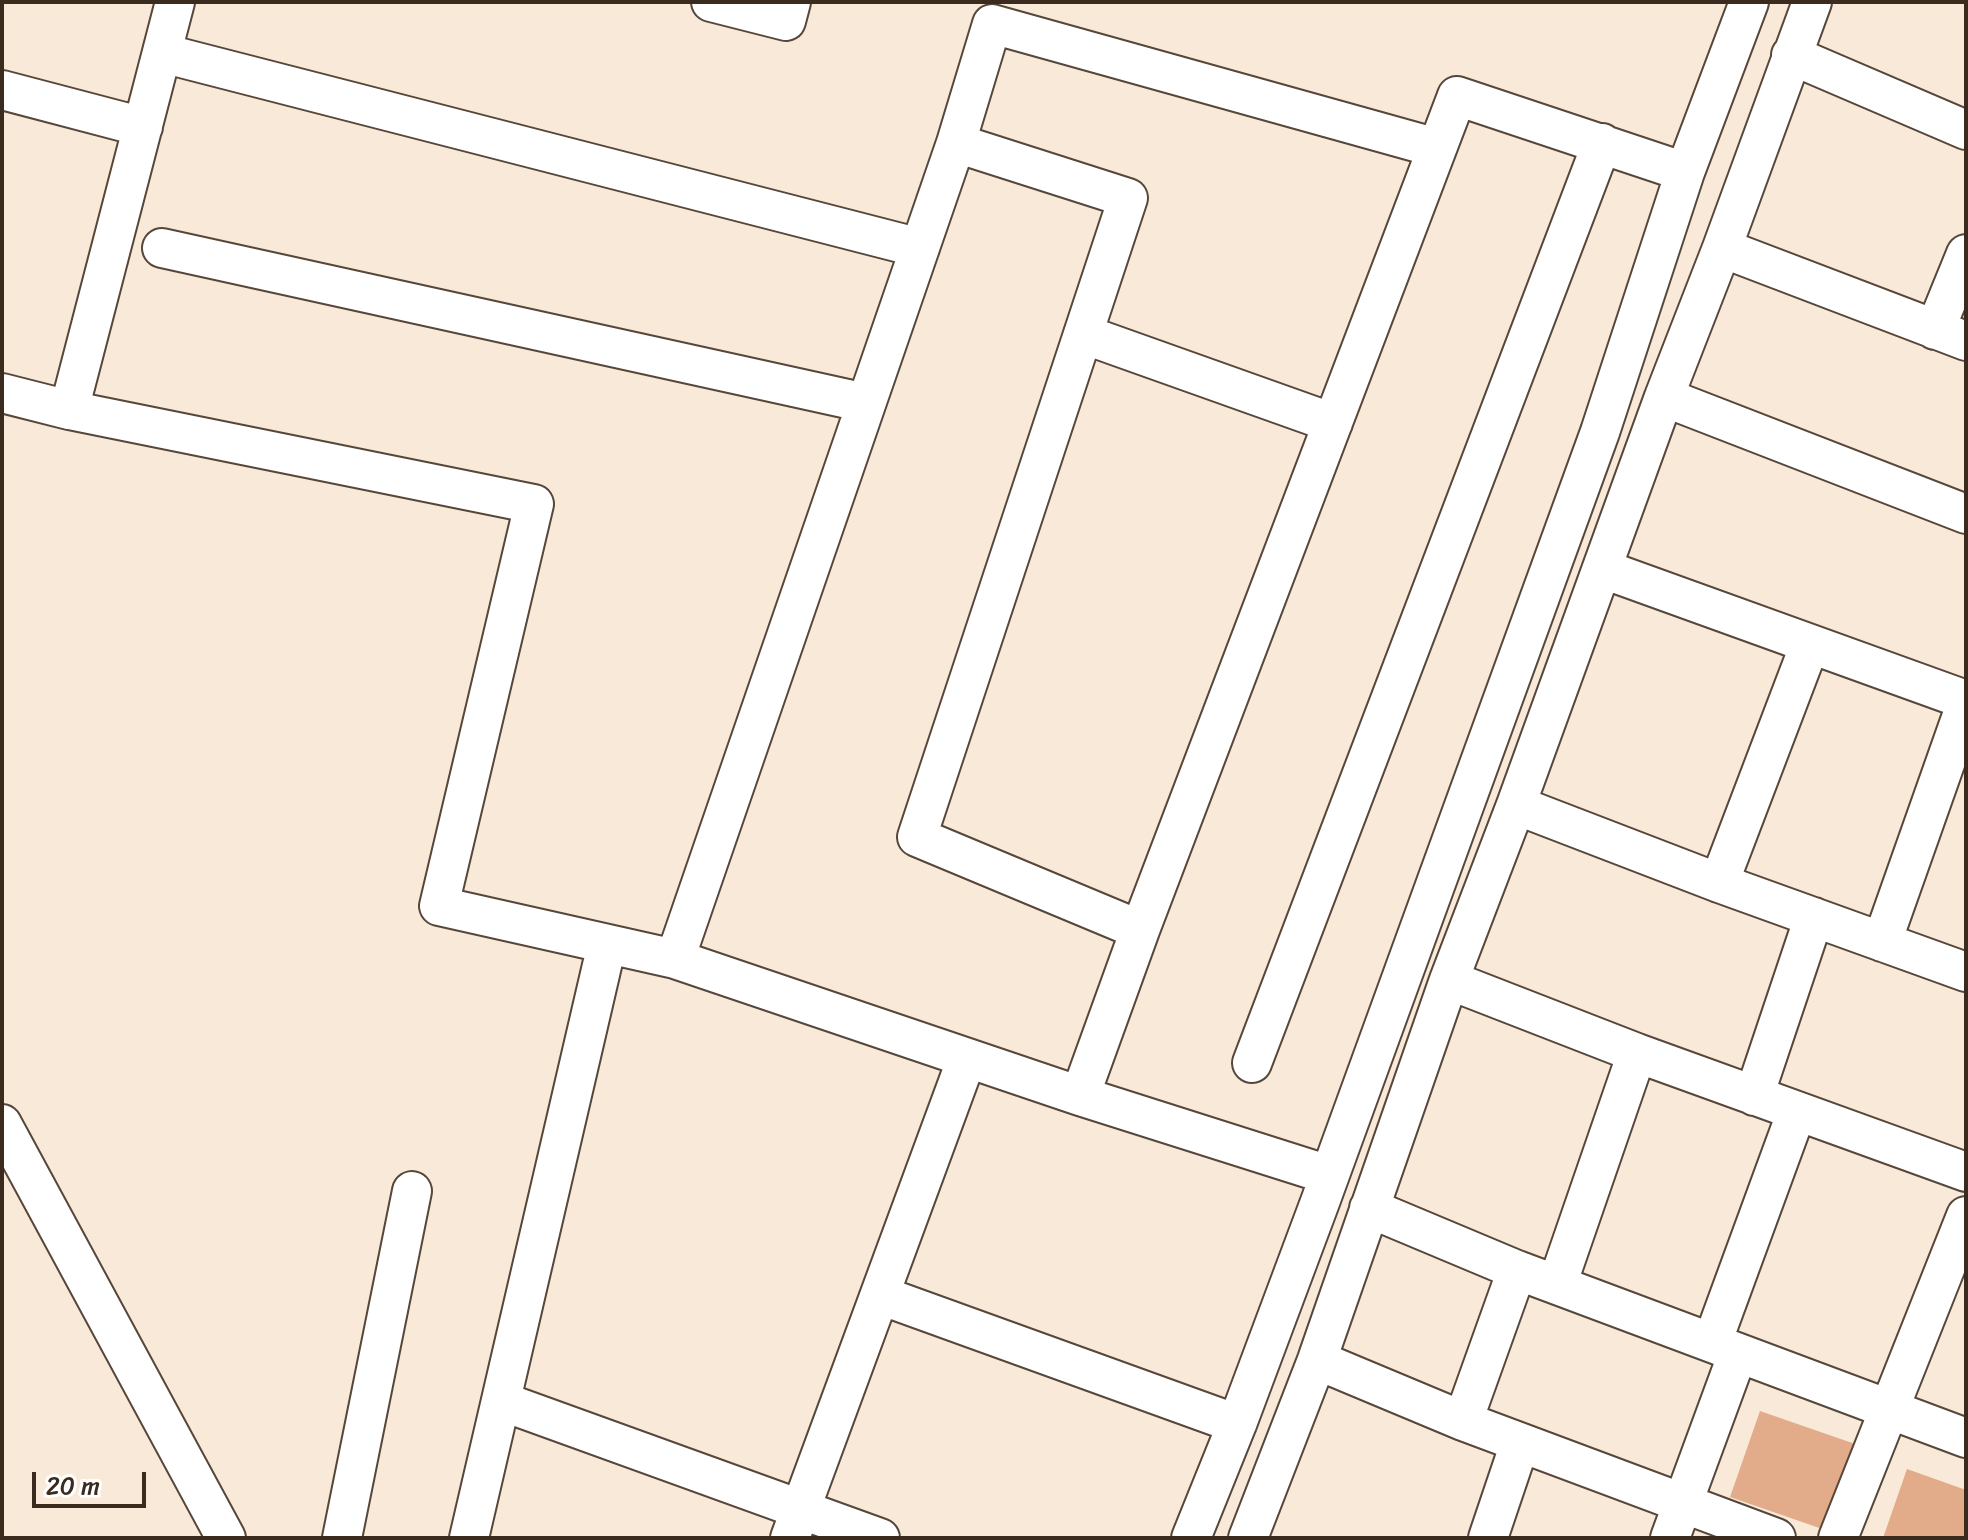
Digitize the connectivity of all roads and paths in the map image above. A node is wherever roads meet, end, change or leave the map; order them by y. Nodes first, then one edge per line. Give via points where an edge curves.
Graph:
1 (175, 2) edge
2 (711, 2) edge
3 (791, 2) edge
4 (1749, 2) edge
5 (1812, 2) edge
6 (162, 53) junction
7 (1791, 55) junction
8 (2, 90) edge
9 (143, 127) junction
10 (1966, 130) edge
11 (956, 143) junction
12 (1602, 143) junction
13 (1437, 148) junction
14 (1685, 172) junction
15 (162, 248) dead end
16 (920, 248) junction
17 (1722, 248) junction
18 (1966, 254) edge
19 (1083, 334) junction
20 (1951, 335) edge
21 (2, 393) edge
22 (1664, 397) junction
23 (866, 403) junction
24 (69, 410) junction
25 (1333, 423) junction
26 (1600, 432) junction
27 (1645, 450) junction
28 (1966, 514) edge
29 (1603, 569) junction
30 (1810, 644) junction
31 (1966, 702) edge
32 (1516, 805) junction
33 (1719, 883) junction
34 (1814, 917) junction
35 (1140, 930) junction
36 (1882, 942) junction
37 (607, 944) junction
38 (675, 959) junction
39 (1966, 972) edge
40 (1449, 980) junction
41 (1637, 1053) junction
42 (967, 1058) junction
43 (1252, 1063) dead end
44 (1080, 1096) junction
45 (1754, 1096) junction
46 (1797, 1111) junction
47 (2, 1124) edge
48 (1966, 1172) edge
49 (1329, 1175) junction
50 (412, 1191) dead end
51 (1369, 1208) junction
52 (1966, 1216) edge
53 (1517, 1270) junction
54 (1557, 1285) junction
55 (880, 1295) junction
56 (1725, 1348) junction
57 (1317, 1360) junction
58 (501, 1401) junction
59 (1890, 1409) junction
60 (1463, 1421) junction
61 (1237, 1424) junction
62 (1966, 1438) edge
63 (1520, 1443) junction
64 (1676, 1521) edge
65 (795, 1524) edge
66 (226, 1538) edge
67 (342, 1538) edge
68 (469, 1538) edge
69 (880, 1538) edge
70 (1191, 1538) edge
71 (1248, 1538) edge
72 (1488, 1538) edge
73 (1776, 1538) edge
74 (1838, 1538) edge

1 - 6 street
2 - 3 street via 786,21
4 - 14 street
5 - 7 street
6 - 9 street
6 - 16 street
7 - 10 street
7 - 17 street
8 - 9 street
9 - 24 street
11 - 13 street via 992,24
11 - 16 street
11 - 19 street via 1128,198
12 - 13 street via 1457,96
12 - 14 street
12 - 43 street
13 - 25 street
14 - 26 street
15 - 23 street
16 - 23 street
17 - 20 street
17 - 22 street
18 - 20 street
19 - 25 street
19 - 35 street via 917,837
21 - 24 street
22 - 27 street
22 - 28 street
23 - 38 street
24 - 37 street via 534,504 439,906
25 - 35 street
26 - 27 street
26 - 49 street
27 - 29 street
29 - 30 street
29 - 32 street
30 - 31 street
30 - 33 street
31 - 36 street
32 - 33 street
32 - 40 street
33 - 34 street
34 - 36 street
34 - 45 street
35 - 44 street
36 - 39 street
37 - 38 street
37 - 58 street
38 - 42 street
40 - 41 street
40 - 51 street
41 - 45 street
41 - 54 street
42 - 44 street
42 - 55 street
44 - 49 street
45 - 46 street
46 - 48 street
46 - 56 street
47 - 66 street
49 - 61 street
50 - 67 street
51 - 53 street
51 - 57 street
52 - 59 street
53 - 54 street
53 - 60 street
54 - 56 street
55 - 61 street
55 - 65 street
56 - 59 street
56 - 64 street
57 - 60 street
57 - 71 street
58 - 65 street
58 - 68 street
59 - 62 street
59 - 74 street
60 - 63 street
61 - 70 street
63 - 64 street
63 - 72 street
64 - 73 street
65 - 69 street

